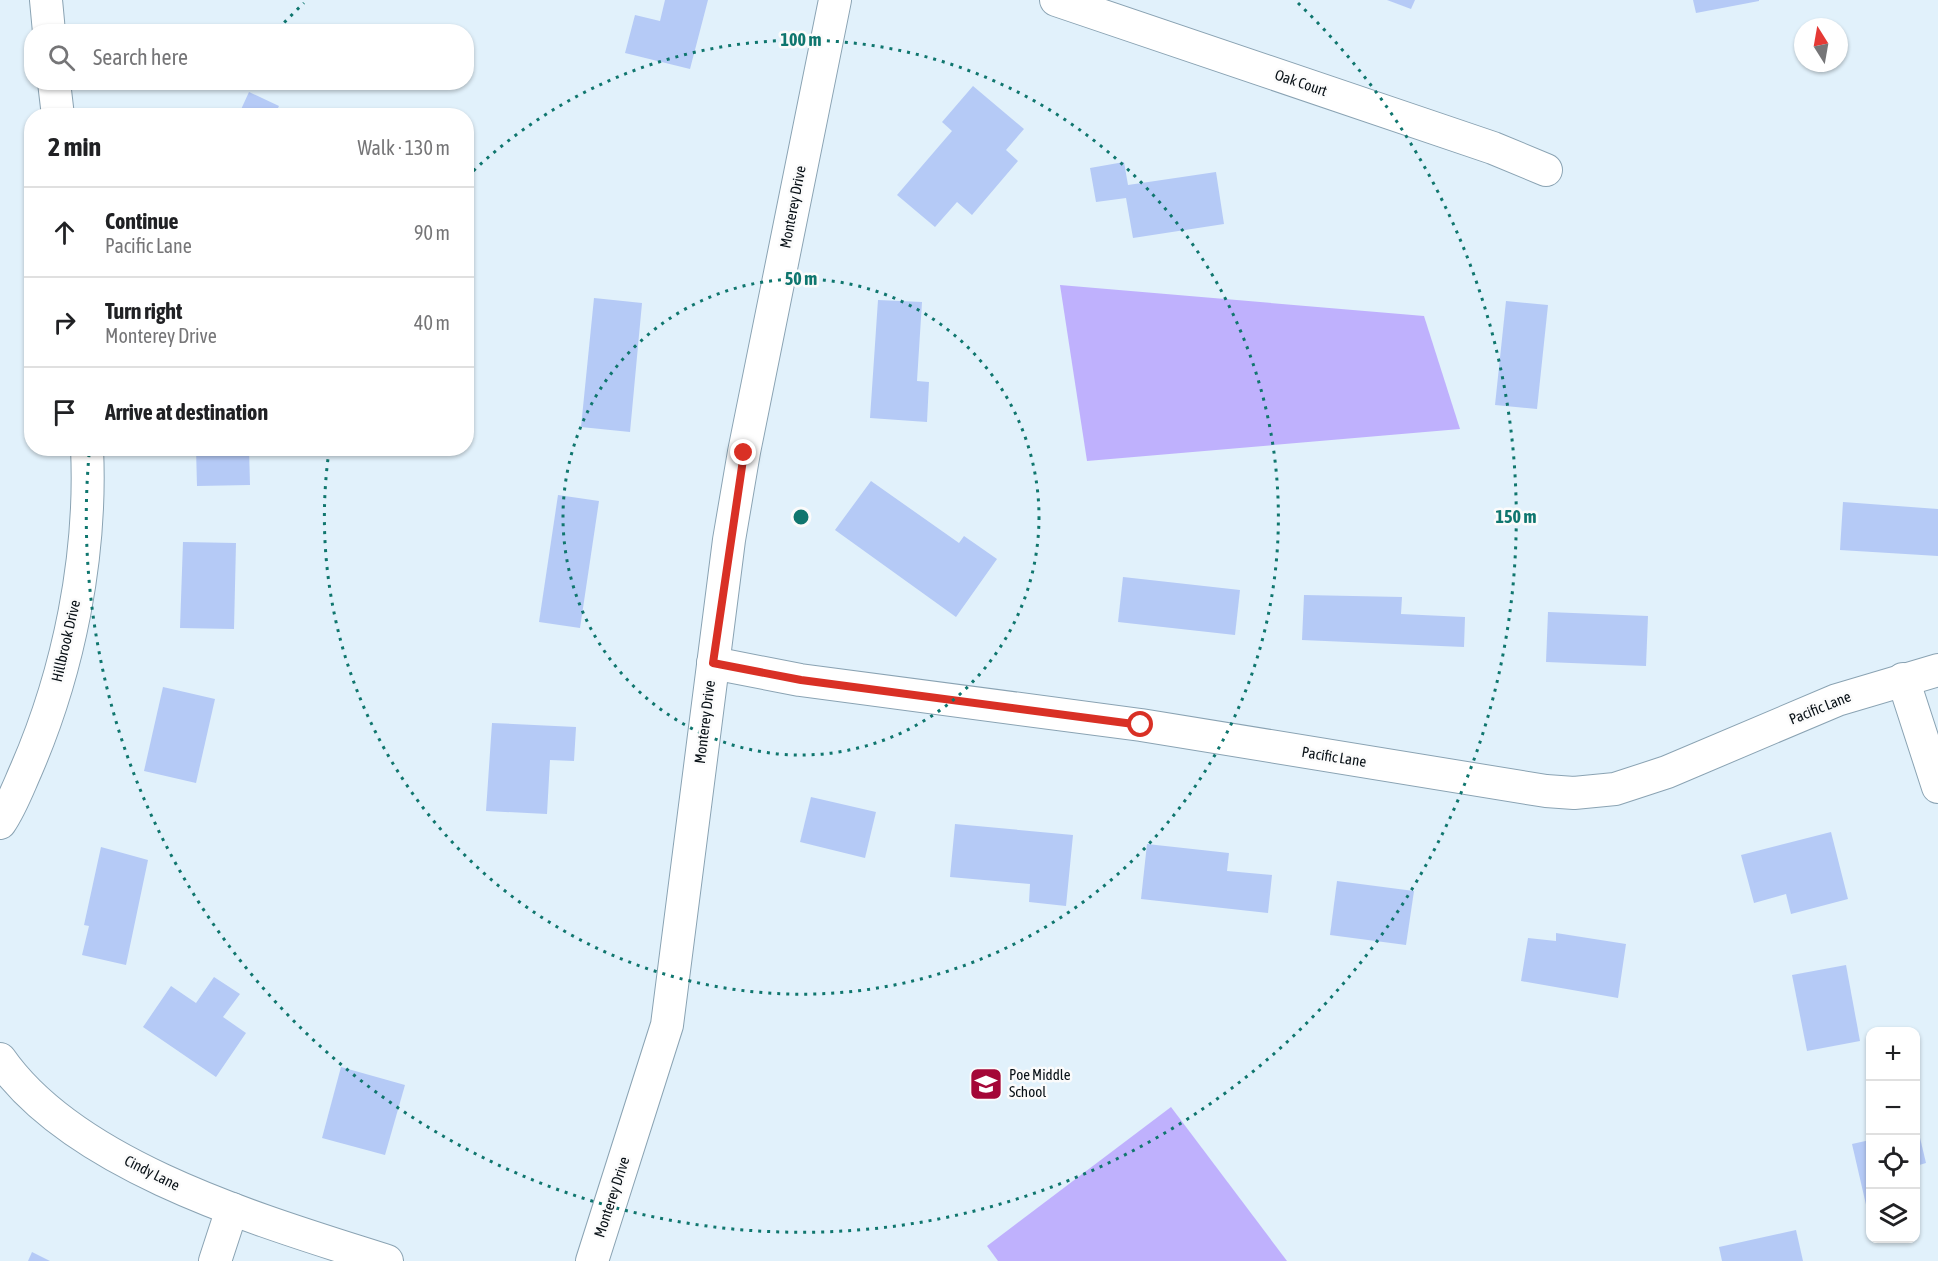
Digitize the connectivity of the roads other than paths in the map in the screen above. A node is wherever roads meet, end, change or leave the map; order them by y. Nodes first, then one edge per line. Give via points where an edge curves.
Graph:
1 (46, 0) edge
2 (835, 0) edge
3 (1056, 0) edge
4 (48, 24) edge
5 (55, 90) edge
6 (57, 108) edge
7 (1546, 170) dead end
8 (87, 456) edge
9 (713, 663) junction
10 (1938, 670) edge
11 (1903, 679) junction
12 (1938, 787) edge
13 (0, 823) edge
14 (1, 1062) edge
15 (232, 1209) junction
16 (215, 1261) edge
17 (387, 1261) edge
18 (592, 1261) edge

1 - 4 street
2 - 9 street, Monterey Drive via 744,453
3 - 7 street, Oak Court via 1493,148
5 - 6 street
8 - 13 street, Hillbrook Drive via 85,537 75,610 41,735
9 - 11 street, Pacific Lane via 801,680 1141,725 1574,793 1615,789 1667,772 1837,700
9 - 18 street, Monterey Drive via 667,1025
10 - 11 street, Pacific Lane
11 - 12 street
14 - 15 street, Cindy Lane via 36,1099 74,1129 127,1161
15 - 16 street
15 - 17 street, Cindy Lane

